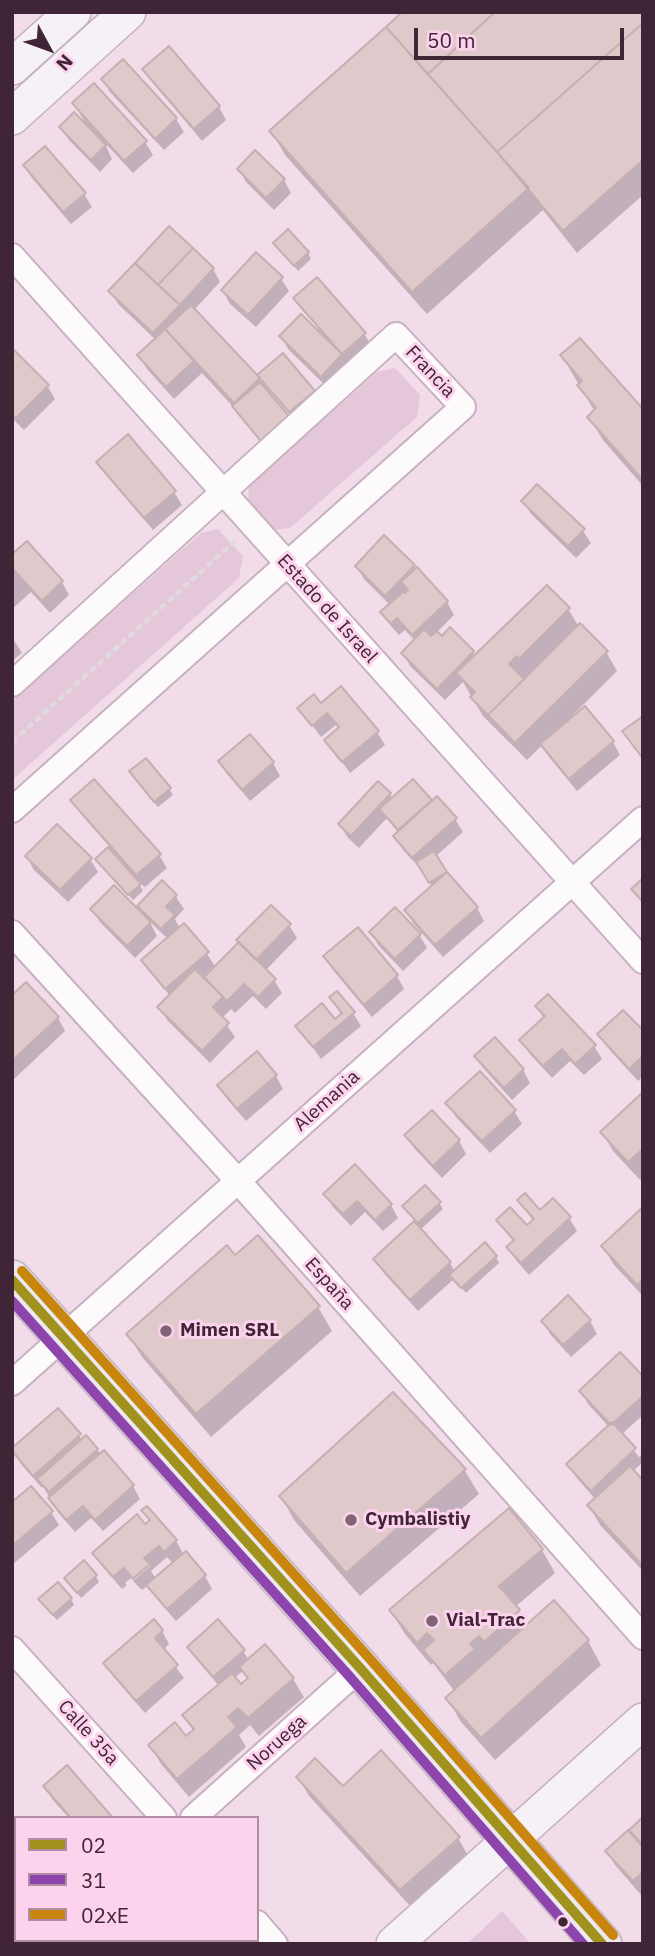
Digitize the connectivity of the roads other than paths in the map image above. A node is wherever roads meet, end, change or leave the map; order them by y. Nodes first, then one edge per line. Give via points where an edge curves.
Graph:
1 (73, 12) edge
2 (128, 12) edge
3 (12, 67) edge
4 (12, 117) edge
5 (12, 256) edge
6 (224, 493) junction
7 (288, 564) junction
8 (12, 684) edge
9 (12, 810) edge
10 (643, 818) edge
11 (571, 882) junction
12 (12, 933) edge
13 (643, 961) edge
14 (237, 1181) junction
15 (12, 1280) edge
16 (63, 1338) junction
17 (12, 1383) edge
18 (643, 1637) edge
19 (12, 1649) edge
20 (360, 1668) junction
21 (643, 1721) edge
22 (162, 1816) edge
23 (195, 1816) edge
24 (510, 1840) junction
25 (259, 1925) edge
26 (275, 1944) edge
27 (394, 1944) edge
28 (602, 1944) edge

1 - 3 main road
2 - 4 main road
5 - 6 street, Estado de Israel
6 - 7 street, Estado de Israel
6 - 7 street, Francia via 396,335 463,407
6 - 8 street, Francia
7 - 9 street, Francia
7 - 11 street, Estado de Israel
10 - 11 street, Alemania
11 - 13 street, Estado de Israel
11 - 14 street, Alemania
12 - 14 street, España
14 - 16 street, Alemania
14 - 18 street, España
15 - 16 main road
16 - 17 street, Alemania
16 - 20 main road
19 - 22 street, Calle 35a
20 - 23 street, Noruega
20 - 24 main road
21 - 24 main road
24 - 27 main road
24 - 28 main road
25 - 26 street

